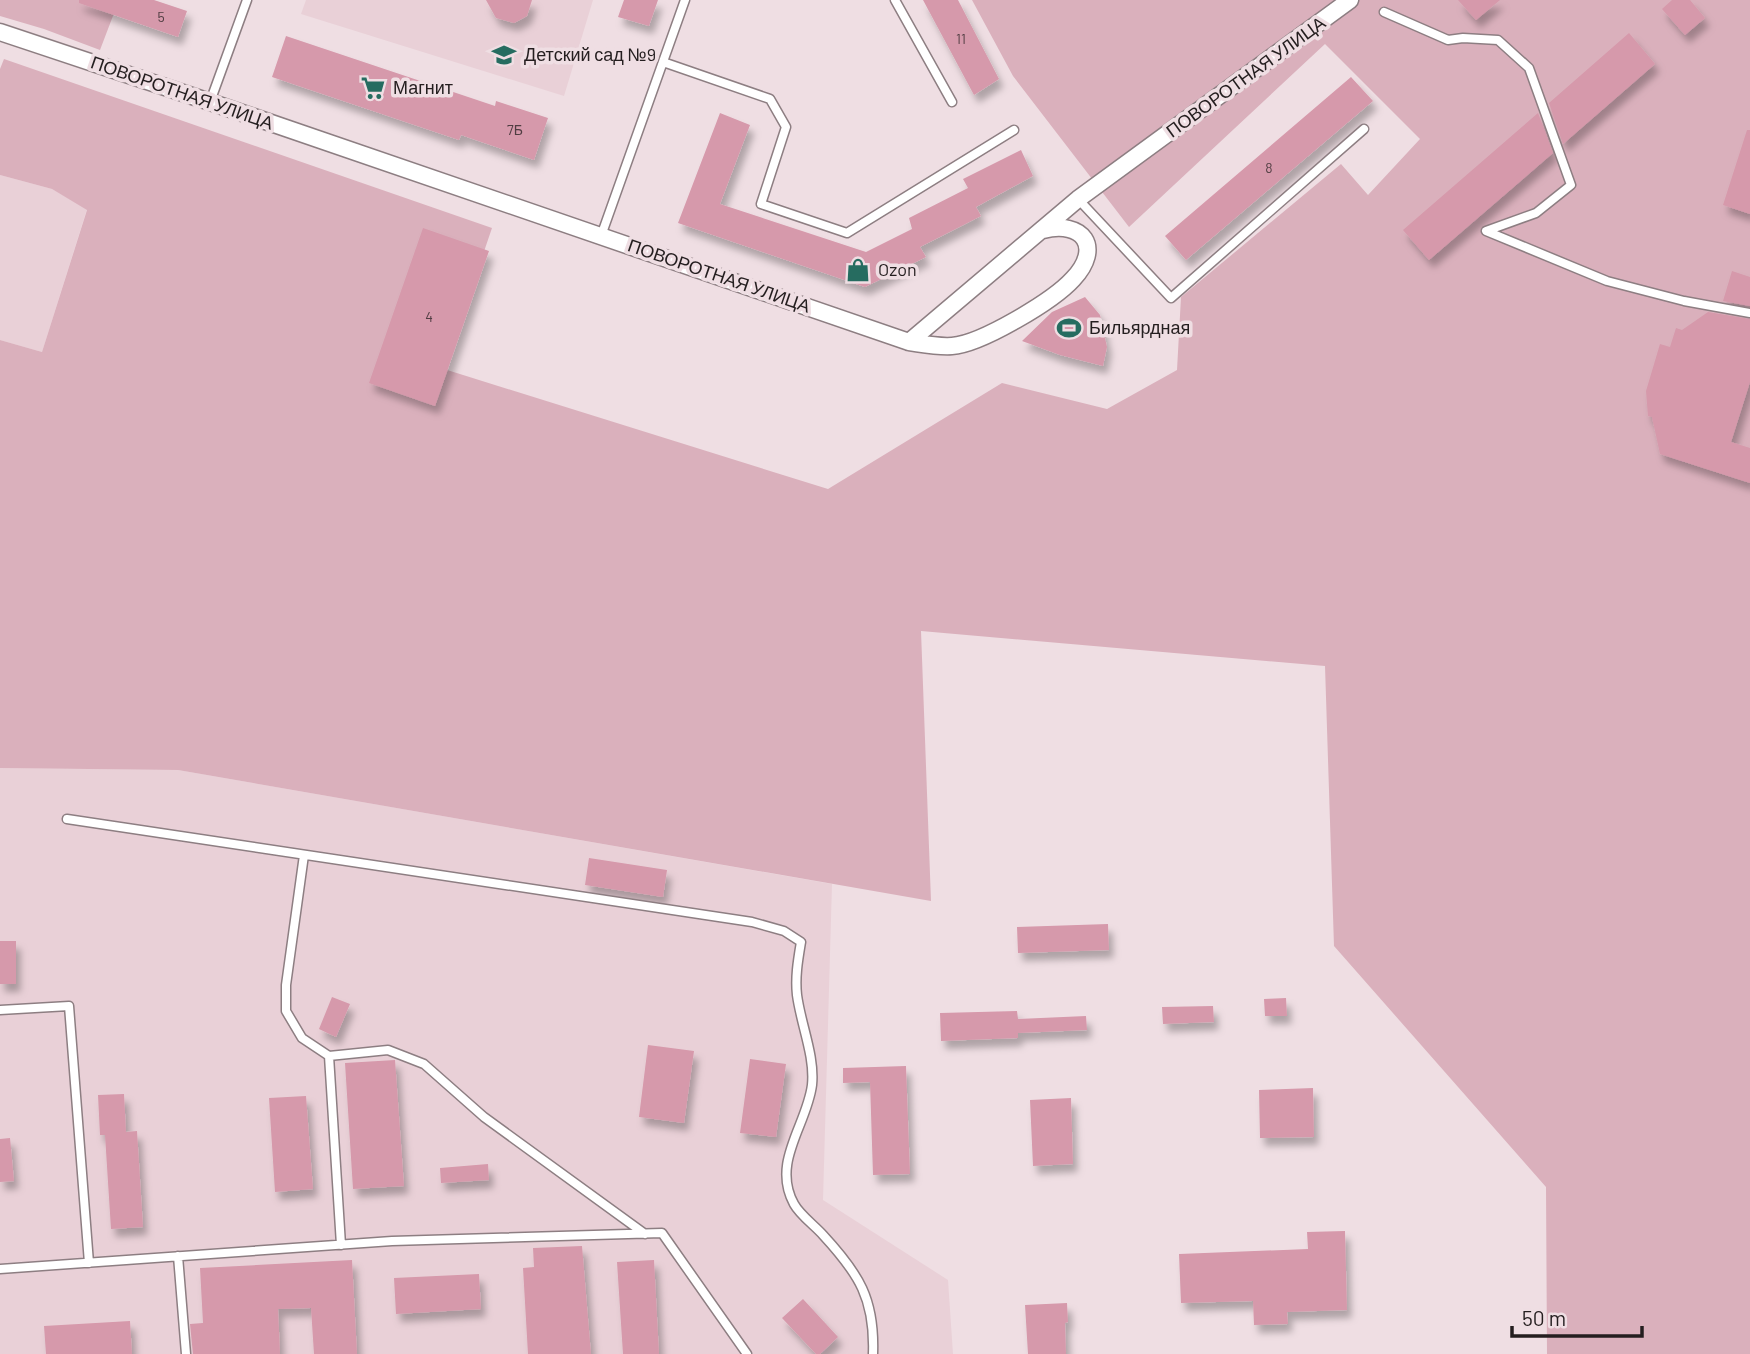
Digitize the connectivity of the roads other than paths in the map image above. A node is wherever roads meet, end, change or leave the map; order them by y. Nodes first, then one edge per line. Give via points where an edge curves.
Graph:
1 (247, 0) edge
2 (685, 0) edge
3 (895, 0) edge
4 (1350, 0) edge
5 (1384, 12) dead end
6 (0, 32) edge
7 (663, 62) junction
8 (210, 102) junction
9 (952, 102) dead end
10 (1364, 129) dead end
11 (1014, 130) dead end
12 (1079, 199) junction
13 (1042, 230) junction
14 (601, 236) junction
15 (1750, 313) edge
16 (909, 342) junction
17 (67, 819) dead end
18 (304, 855) junction
19 (0, 1010) edge
20 (329, 1056) junction
21 (645, 1234) junction
22 (341, 1245) junction
23 (178, 1256) junction
24 (89, 1263) junction
25 (0, 1269) edge
26 (186, 1354) edge
27 (747, 1354) edge
28 (873, 1354) edge

1 - 8 lane
2 - 7 lane
3 - 9 lane
4 - 12 street, ПОВОРОТНАЯ УЛИЦА
5 - 15 lane via 1448,40 1497,40 1529,68 1572,185 1536,213 1486,231 1607,281
6 - 8 street, ПОВОРОТНАЯ УЛИЦА
7 - 11 lane via 770,99 786,127 761,204 847,233
7 - 14 lane
8 - 14 street, ПОВОРОТНАЯ УЛИЦА
10 - 12 lane via 1171,298
12 - 13 street, ПОВОРОТНАЯ УЛИЦА
13 - 16 street, ПОВОРОТНАЯ УЛИЦА
13 - 16 street via 1059,226 1085,239 1088,252 1072,280 1021,316 976,339 954,346
14 - 16 street, ПОВОРОТНАЯ УЛИЦА
17 - 18 lane
18 - 20 lane via 286,1011 302,1038
18 - 28 lane via 752,922 784,930 801,942 797,995 812,1087 788,1155 787,1184 794,1205 851,1269 868,1298
19 - 24 lane via 69,1006
20 - 21 lane via 388,1050 424,1064 484,1117
20 - 22 lane
21 - 22 lane
21 - 27 lane via 662,1233
22 - 23 lane
23 - 24 lane
23 - 26 lane
24 - 25 lane

